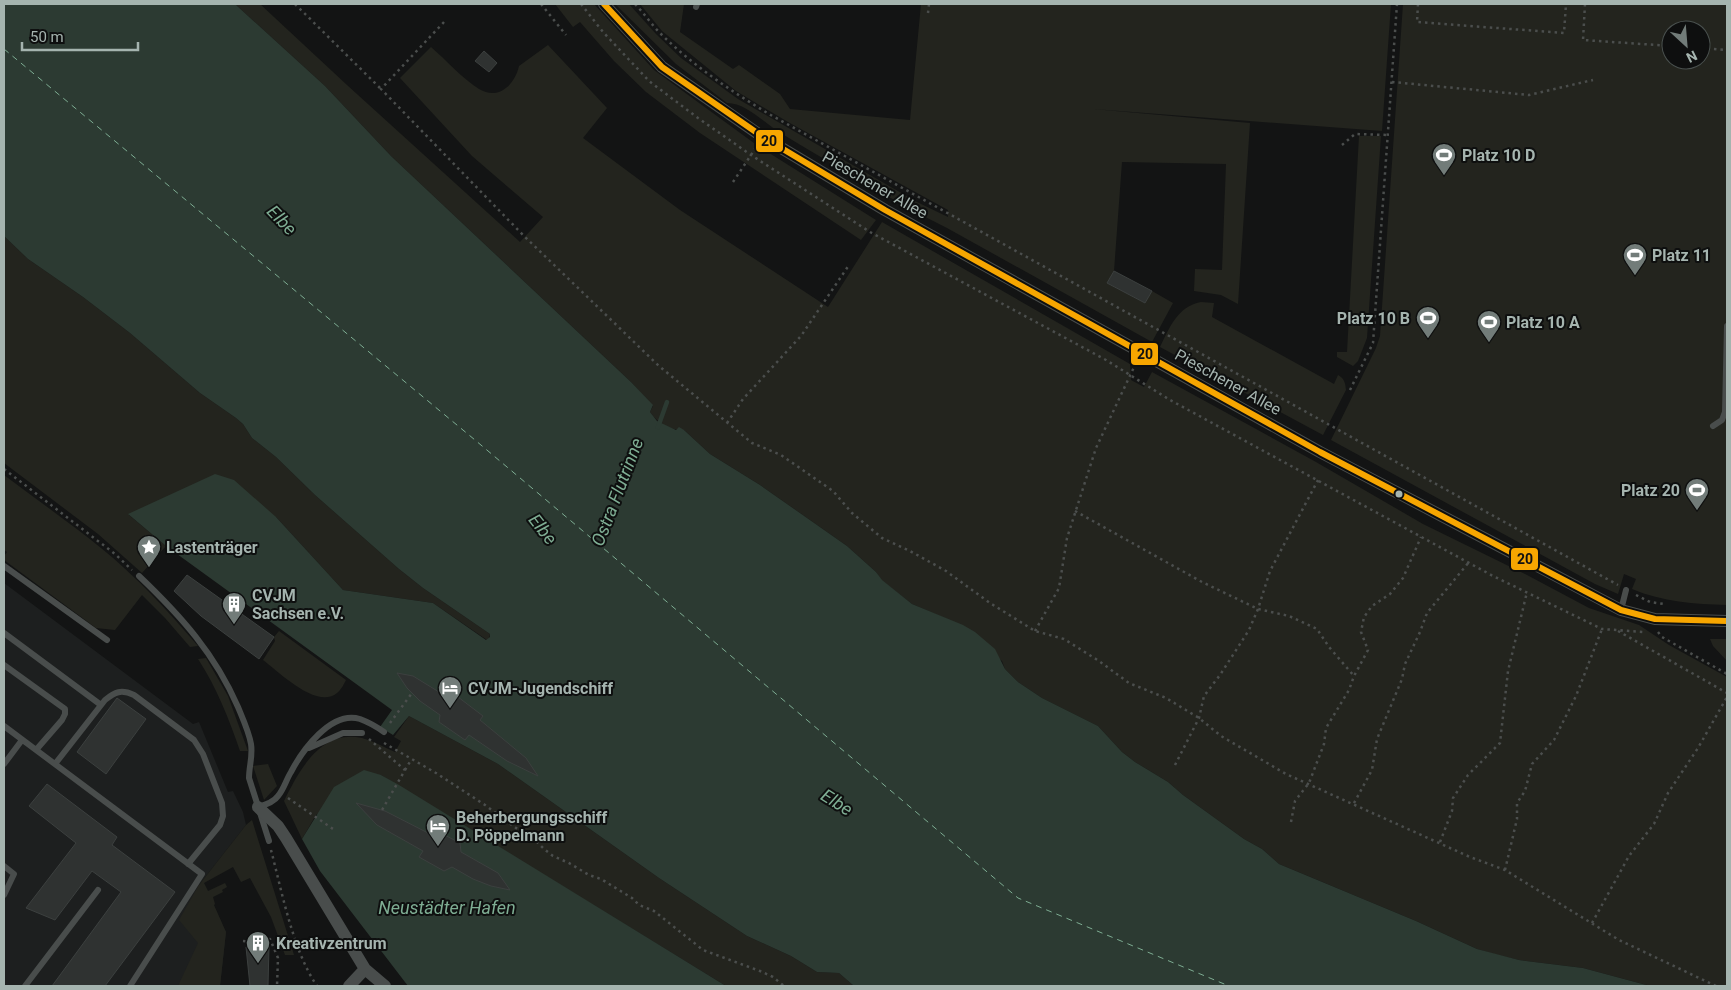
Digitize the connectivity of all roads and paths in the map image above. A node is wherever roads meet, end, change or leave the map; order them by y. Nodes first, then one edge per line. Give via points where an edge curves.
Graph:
1 (295, 4) edge
2 (541, 4) edge
3 (581, 4) edge
4 (604, 4) edge
5 (635, 4) edge
6 (929, 4) edge
7 (1397, 4) edge
8 (1418, 4) edge
9 (1566, 4) edge
10 (1585, 4) edge
11 (928, 13) dead end
12 (444, 22) dead end
13 (566, 35) dead end
14 (1661, 45) edge
15 (1711, 49) edge
16 (1727, 50) edge
17 (1593, 80) dead end
18 (1392, 82) junction
19 (381, 90) junction
20 (1388, 135) junction
21 (763, 137) junction
22 (1342, 145) dead end
23 (751, 155) junction
24 (733, 182) dead end
25 (849, 265) dead end
26 (1727, 326) edge
27 (1141, 352) junction
28 (1130, 374) junction
29 (1350, 390) dead end
30 (727, 423) junction
31 (1713, 426) dead end
32 (4, 469) edge
33 (1318, 480) junction
34 (1075, 511) junction
35 (1421, 537) junction
36 (1469, 562) junction
37 (4, 566) edge
38 (139, 576) joint
39 (1626, 590) junction
40 (1527, 592) junction
41 (1666, 604) dead end
42 (1258, 609) junction
43 (1621, 610) junction
44 (1655, 619) junction
45 (1727, 621) edge
46 (1602, 629) junction
47 (1035, 631) junction
48 (1617, 631) junction
49 (1649, 632) dead end
50 (1657, 632) junction
51 (1667, 632) dead end
52 (4, 633) edge
53 (108, 640) dead end
54 (4, 665) edge
55 (1727, 674) edge
56 (1354, 676) junction
57 (412, 693) dead end
58 (1727, 693) edge
59 (1727, 697) edge
60 (102, 705) junction
61 (1199, 718) junction
62 (4, 726) edge
63 (384, 732) joint
64 (362, 734) junction
65 (22, 740) junction
66 (306, 749) junction
67 (36, 750) junction
68 (411, 760) junction
69 (4, 764) edge
70 (55, 764) junction
71 (1175, 765) dead end
72 (405, 770) junction
73 (1309, 783) junction
74 (281, 792) junction
75 (1354, 803) junction
76 (258, 808) junction
77 (382, 810) dead end
78 (1291, 822) dead end
79 (336, 831) dead end
80 (269, 841) joint
81 (1440, 843) junction
82 (188, 864) junction
83 (4, 866) edge
84 (1505, 870) junction
85 (98, 890) dead end
86 (4, 895) edge
87 (1592, 924) junction
88 (243, 941) dead end
89 (365, 969) junction
90 (25, 986) edge
91 (130, 986) edge
92 (277, 986) edge
93 (317, 986) edge
94 (349, 986) edge
95 (385, 986) edge
96 (784, 986) edge
97 (1716, 986) edge

1 - 19 path
2 - 13 path
3 - 23 path via 649,81
4 - 21 street, Pieschener Allee via 662,67
5 - 39 path via 689,59 770,114
6 - 11 path
7 - 18 path
8 - 9 path via 1417,22 1564,33
10 - 14 path via 1583,40
12 - 19 path
15 - 16 path
17 - 18 path via 1529,95
18 - 20 path
19 - 30 path via 604,314
20 - 22 path via 1355,134
20 - 29 path via 1373,342
21 - 23 path
21 - 27 street, Pieschener Allee via 884,210
23 - 24 path
23 - 28 path via 870,232
25 - 30 path via 801,336 743,399
26 - 31 lane via 1725,412 1722,420
27 - 28 path
27 - 43 street, Pieschener Allee via 1399,494
28 - 33 path via 1170,400
28 - 34 path via 1096,448
30 - 47 path via 752,442 781,455 834,491 882,538 946,572
32 - 38 path
33 - 35 path
33 - 42 path via 1270,571
34 - 42 path via 1202,582
34 - 47 path via 1058,588
35 - 36 path
35 - 56 path via 1403,578 1364,617 1362,632 1368,650
36 - 40 path
36 - 75 path via 1427,613 1377,739 1372,770
37 - 53 lane
38 - 76 lane via 172,607 207,649 229,687 251,742 253,756 249,778
39 - 41 path via 1650,602
39 - 43 lane
40 - 46 path
40 - 81 path via 1508,671 1500,743 1468,775 1453,798 1452,812
42 - 56 path via 1289,616 1317,629
42 - 61 path via 1249,630 1204,696
43 - 44 street, Pieschener Allee
44 - 45 street, Pieschener Allee
44 - 50 path
46 - 48 path
46 - 84 path via 1576,696 1554,740 1532,764 1525,792 1517,803 1517,819
47 - 61 path via 1064,640 1128,683 1166,698
48 - 49 path
48 - 58 path
50 - 51 path
50 - 55 path via 1662,638
52 - 60 lane
54 - 67 lane via 65,709 62,720
56 - 73 path via 1326,728 1324,744
57 - 63 path
59 - 87 path via 1668,793 1654,824 1629,856
60 - 70 lane
60 - 82 lane via 120,691 134,695 186,732 203,754 222,803 223,816 220,825
61 - 71 path
61 - 73 path via 1221,736 1286,774
62 - 65 lane
63 - 66 lane via 359,719 343,719 316,736
64 - 66 lane via 343,733
64 - 68 path
64 - 72 path
65 - 67 lane
65 - 69 lane
66 - 74 lane
67 - 70 lane
68 - 72 path
68 - 96 path via 485,805 532,837 553,856 601,879 639,905 654,911 703,950 760,971
70 - 82 lane
72 - 77 path
73 - 75 path
73 - 78 path via 1295,802
74 - 76 lane via 274,800
74 - 79 path
75 - 81 path
76 - 80 lane
76 - 89 street via 286,838
80 - 93 path via 291,926
81 - 84 path
82 - 91 lane via 202,874
83 - 86 lane via 14,874
84 - 87 path
85 - 90 lane
87 - 97 path
88 - 92 path via 270,939 278,958
89 - 94 street
89 - 95 street

